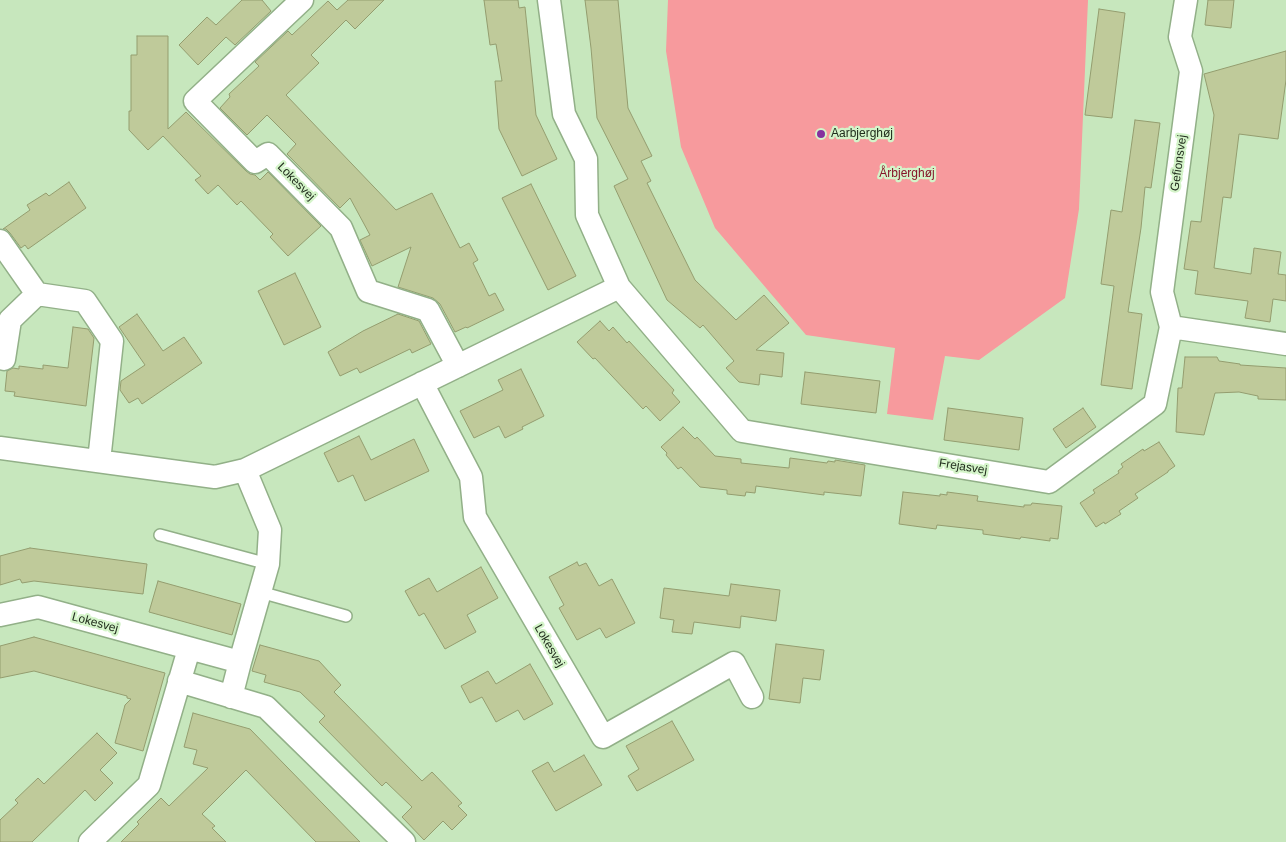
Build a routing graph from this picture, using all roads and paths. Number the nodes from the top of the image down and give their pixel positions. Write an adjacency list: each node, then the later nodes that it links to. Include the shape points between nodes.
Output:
1 (302, 0): 10 (street, Lokesvej, via 195,102 255,162 268,154 341,228 368,291 428,310)
2 (548, 0): 5 (street, via 564,114 586,159 586,215)
3 (1186, 0): 7 (street, Gefionsvej, via 1180,37 1191,71 1162,292)
4 (0, 241): 6 (street)
5 (619, 287): 7 (street, Frejasvej, via 742,431 1049,482 1155,404); 10 (street)
6 (37, 294): 9 (street, via 10,320); 13 (street, via 86,301 112,341)
7 (1171, 327): 8 (street)
8 (1286, 344)
9 (4, 359)
10 (458, 366): 11 (street)
11 (422, 383): 14 (street); 24 (street, Lokesvej, via 471,476 475,517 603,737 734,663)
12 (0, 448): 13 (street)
13 (99, 461): 14 (street, via 215,477)
14 (245, 470): 16 (street, via 270,530)
15 (160, 535): 16 (lane)
16 (268, 564): 17 (street)
17 (260, 592): 19 (lane); 21 (street)
18 (0, 615): 20 (street, Lokesvej, via 38,607)
19 (346, 616)
20 (189, 649): 21 (street, Lokesvej); 22 (street)
21 (240, 662): 23 (street)
22 (180, 681): 23 (street); 26 (street, via 149,785)
23 (231, 696): 25 (street, via 266,707)
24 (752, 697)
25 (396, 839)
26 (90, 842)

